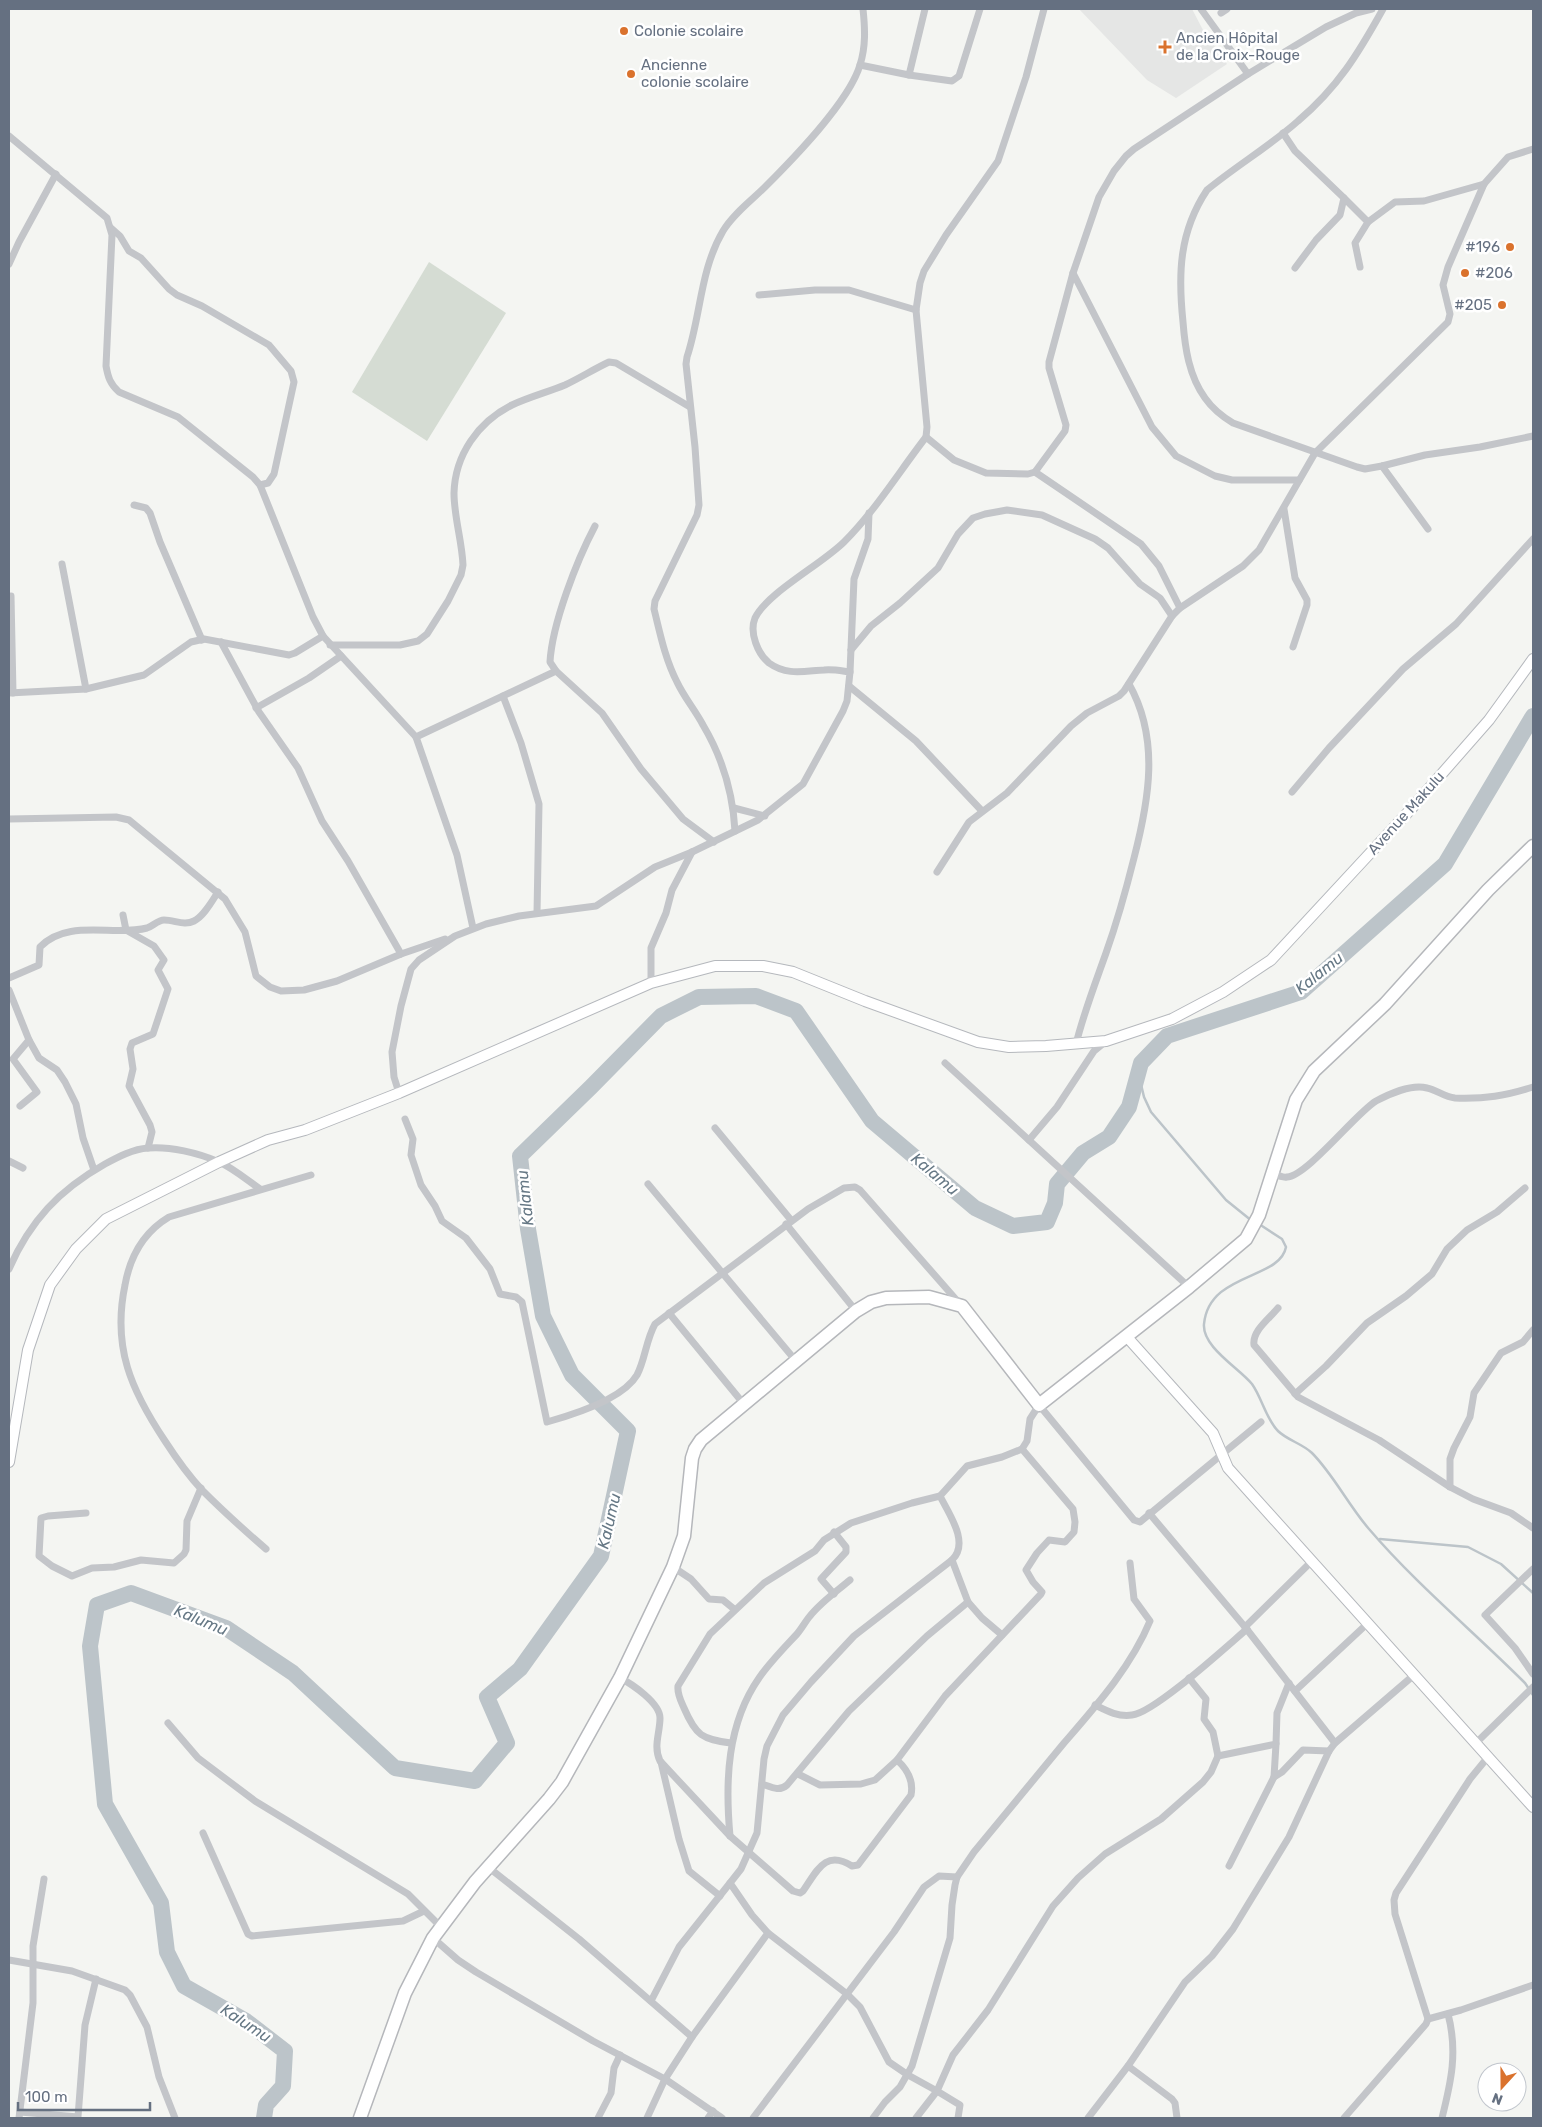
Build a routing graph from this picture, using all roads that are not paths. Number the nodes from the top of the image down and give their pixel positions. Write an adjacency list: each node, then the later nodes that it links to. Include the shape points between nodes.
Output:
1 (863, 9): 9 (street, via 865,44)
2 (924, 9): 11 (street)
3 (980, 9): 11 (street, via 956,79 947,81)
4 (1044, 9): 25 (street, via 998,161 924,271)
5 (1201, 9): 10 (street)
6 (1372, 9): 8 (street)
7 (1383, 9): 12 (street, via 1348,68 1323,98)
8 (1356, 11): 10 (street)
9 (860, 65): 11 (street); 26 (street, via 838,105 722,233 706,268 699,314 687,357)
10 (1248, 74): 23 (street, via 1126,156 1099,197)
11 (909, 75)
12 (1283, 134): 17 (street, via 1295,151); 29 (street, via 1207,190 1197,204 1180,266 1184,336 1195,381 1205,399 1222,416)
13 (9, 136): 15 (street)
14 (1533, 149): 16 (street, via 1508,157)
15 (56, 174): 19 (street, via 107,218); 20 (street)
16 (1484, 184): 18 (street, via 1424,201 1395,202); 29 (street, via 1443,285 1450,314 1448,322)
17 (1344, 198): 18 (street); 22 (street, via 1340,215)
18 (1368, 222): 21 (street, via 1355,243)
19 (111, 227): 33 (street, via 106,366 109,379 119,392 178,417); 33 (street, via 129,251 142,258 168,290 269,345 291,371 294,382 274,474 268,483)
20 (9, 264)
21 (1360, 267)
22 (1295, 268)
23 (1073, 273): 31 (street, via 1049,368 1065,431); 32 (street, via 1152,427 1176,456 1215,476 1232,480)
24 (759, 295): 25 (street, via 849,290)
25 (916, 310): 28 (street, via 928,426)
26 (690, 407): 47 (street, via 616,363 609,362 563,386 499,412 486,423 461,458 454,493 463,565 448,601 426,634 411,644); 62 (street, via 696,447 698,511 654,608 671,668 711,739)
27 (1533, 436): 30 (street)
28 (926, 437): 31 (street, via 954,460 986,473); 36 (street)
29 (1315, 453): 30 (street, via 1365,469); 32 (street)
30 (1382, 466): 38 (street)
31 (1035, 472): 42 (street, via 1141,544 1160,566)
32 (1299, 480): 35 (street)
33 (260, 486): 44 (street)
34 (134, 505): 45 (street, via 146,508 150,513)
35 (1284, 509): 42 (street, via 1259,550 1242,566); 48 (street, via 1295,578 1307,600)
36 (869, 513): 49 (street, via 868,539 854,578); 53 (street, via 838,548 776,595 754,620 756,644 764,658 774,666 798,673)
37 (595, 526): 52 (street, via 578,562 559,619 550,654 550,662)
38 (1428, 528)
39 (1533, 539): 61 (street, via 1462,618 1403,669)
40 (62, 564): 56 (street)
41 (11, 596): 57 (street)
42 (1180, 608): 43 (street)
43 (1172, 616): 49 (street, via 1160,598 1140,584 1108,548 1095,539 1042,515 1007,510 973,518 958,534 938,568 871,626); 54 (street)
44 (322, 636): 46 (street, via 289,655); 47 (street)
45 (202, 640): 46 (street); 56 (street, via 191,642 144,675)
46 (221, 642): 59 (street)
47 (330, 645): 50 (street)
48 (1294, 647)
49 (851, 650): 53 (street)
50 (340, 656): 59 (street); 60 (street)
51 (1533, 660): 82 (main road, Avenue Makulu, via 1489,720 1271,960 1223,992 1172,1019)
52 (556, 671): 58 (street); 67 (street, via 602,713 641,769 684,819)
53 (850, 672): 55 (street)
54 (1129, 684): 63 (street, via 1119,696 1087,713 1071,726 1007,792); 83 (street, via 1139,704 1148,738 1150,785 1147,806 1125,894 1083,1013)
55 (849, 686): 63 (street, via 922,747); 64 (street, via 844,712 803,784)
56 (86, 689): 57 (street)
57 (11, 693)
58 (503, 696): 60 (street); 72 (street, via 539,804)
59 (256, 708): 77 (street, via 298,768 322,821)
60 (416, 737): 74 (street, via 457,855)
61 (1292, 792)
62 (734, 808): 64 (street); 66 (street)
63 (982, 811): 70 (street, via 962,831)
64 (765, 816): 66 (street)
65 (9, 819): 71 (street, via 130,820)
66 (735, 831): 67 (street)
67 (714, 842): 69 (street)
68 (1533, 846): 96 (highway, via 1488,890 1384,1004 1314,1071 1296,1100)
69 (692, 852): 72 (street, via 641,874 596,906); 79 (street, via 672,890 652,948)
70 (937, 872)
71 (218, 892): 75 (street, via 192,922 161,920 147,928); 77 (street, via 245,932 256,976 270,988 304,990 336,981)
72 (536, 913): 74 (street)
73 (123, 914): 75 (street)
74 (473, 928): 76 (street)
75 (126, 930): 78 (street, via 77,930 50,938 40,947 39,965); 91 (street, via 154,946 164,960 158,970 168,989 153,1034 132,1043 130,1049 133,1069 129,1086 150,1125 152,1132)
76 (455, 936): 77 (street); 86 (street, via 411,969 392,1052)
77 (400, 954)
78 (9, 978)
79 (651, 983): 83 (main road, Avenue Makulu, via 715,966 763,966 794,972 978,1042 1009,1047); 86 (main road, Avenue Makulu)
80 (9, 990): 81 (street)
81 (29, 1040): 87 (street, via 14,1059 37,1092); 95 (street, via 39,1058 57,1070 76,1104)
82 (1106, 1042): 83 (main road, Avenue Makulu); 90 (street, via 1094,1052 1057,1107)
83 (1076, 1044)
84 (945, 1062): 90 (street)
85 (1533, 1087): 96 (street, via 1494,1098 1478,1098 1445,1096 1428,1088 1416,1087 1374,1102 1317,1157 1292,1176)
86 (399, 1093): 93 (main road, Avenue Makulu, via 305,1130 268,1140)
87 (20, 1106)
88 (404, 1119): 108 (street, via 414,1139 411,1154 418,1179 442,1221 466,1238 490,1269 500,1294 522,1302 547,1422 586,1410 635,1378 653,1329)
89 (715, 1128): 101 (street)
90 (1029, 1140): 104 (street)
91 (148, 1148): 93 (street, via 188,1152); 95 (street)
92 (9, 1161): 94 (street)
93 (219, 1162): 99 (street); 118 (main road, Avenue Makulu, via 106,1219 76,1249 55,1277 28,1350)
94 (23, 1168)
95 (94, 1170): 102 (street, via 50,1203 26,1234)
96 (1273, 1173): 104 (highway, via 1251,1231)
97 (311, 1175): 99 (street)
98 (648, 1184): 103 (street)
99 (260, 1188): 120 (street, via 169,1217 160,1223 149,1232 132,1260 122,1296 120,1336 129,1376 154,1424)
100 (1525, 1188): 112 (street, via 1497,1212 1467,1230 1447,1249 1432,1274 1367,1323)
101 (789, 1222): 103 (street); 105 (street, via 844,1188 855,1187); 107 (street)
102 (9, 1269)
103 (724, 1273): 108 (street); 111 (street)
104 (1189, 1287): 110 (highway)
105 (962, 1306): 107 (highway, via 929,1298 886,1298); 114 (highway)
106 (1278, 1308): 112 (street, via 1253,1340)
107 (856, 1311): 111 (highway)
108 (669, 1313): 113 (street)
109 (1533, 1330): 119 (street, via 1523,1342 1501,1353 1474,1393 1468,1425 1450,1459)
110 (1127, 1337): 114 (highway); 117 (main road, via 1213,1433)
111 (796, 1361): 113 (highway)
112 (1295, 1394): 119 (street, via 1379,1440)
113 (742, 1403): 130 (highway, via 695,1449 684,1536)
114 (1039, 1405): 116 (street, via 1030,1419 1027,1441); 123 (street, via 1134,1520 1140,1522)
115 (1261, 1422): 117 (street)
116 (1022, 1449): 121 (street, via 967,1466); 138 (street, via 1072,1507 1074,1532 1064,1542 1049,1540 1027,1567 1033,1582 1042,1592)
117 (1221, 1454): 123 (street); 128 (main road, via 1228,1468)
118 (9, 1462)
119 (1450, 1487): 124 (street, via 1511,1512)
120 (201, 1488): 122 (street, via 187,1521 186,1550 174,1563 141,1560 114,1567 92,1568 72,1576 42,1558 38,1553 41,1518); 126 (street)
121 (940, 1496): 125 (street, via 861,1518); 127 (street, via 959,1539 959,1551)
122 (86, 1513)
123 (1149, 1513): 137 (street)
124 (1533, 1528)
125 (834, 1532): 133 (street, via 846,1547 846,1552 821,1579); 135 (street, via 815,1551 764,1584)
126 (266, 1550)
127 (952, 1560): 134 (street); 159 (street, via 854,1636 783,1715 764,1760)
128 (1311, 1562): 136 (main road); 137 (street)
129 (1130, 1563): 146 (street, via 1134,1599 1150,1621 1128,1662)
130 (673, 1567): 135 (street, via 691,1579 711,1600 723,1600); 141 (highway)
131 (1533, 1569): 139 (street, via 1485,1615)
132 (850, 1580): 133 (street)
133 (834, 1594): 148 (street, via 809,1617 758,1678 746,1699)
134 (968, 1602): 138 (street); 157 (street, via 927,1636 849,1711)
135 (734, 1610): 148 (street, via 703,1643 677,1689 697,1733)
136 (1368, 1623): 140 (main road); 145 (street)
137 (1246, 1628): 142 (street); 143 (street)
138 (1002, 1635): 155 (street, via 945,1696)
139 (1533, 1674)
140 (1414, 1675): 149 (street); 150 (main road)
141 (620, 1678): 156 (street, via 639,1689 659,1712 656,1741); 165 (highway, via 562,1782)
142 (1189, 1678): 146 (street, via 1166,1697 1137,1714 1114,1714); 153 (street, via 1206,1698 1204,1719 1213,1732)
143 (1289, 1683): 145 (street); 151 (street, via 1277,1713)
144 (1533, 1687): 150 (street)
145 (1295, 1691): 149 (street)
146 (1095, 1705): 166 (street)
147 (168, 1724): 170 (street, via 198,1758 254,1801 408,1894)
148 (732, 1743): 162 (street, via 727,1792)
149 (1335, 1743): 152 (street)
150 (1476, 1743): 154 (main road)
151 (1276, 1744): 153 (street); 158 (street)
152 (1329, 1751): 158 (street, via 1303,1750); 184 (street, via 1289,1837 1233,1929 1212,1956 1185,1982)
153 (1218, 1756): 187 (street, via 1204,1782 1168,1814 1105,1854 1053,1906 988,2010 953,2055)
154 (1488, 1758): 160 (main road); 181 (street, via 1464,1788 1396,1892 1394,1900 1395,1914)
155 (896, 1760): 157 (street, via 875,1780 861,1784 823,1786); 163 (street, via 908,1772 912,1795 858,1866 842,1860 828,1860 803,1891 796,1893)
156 (660, 1761): 162 (street); 169 (street, via 689,1871)
157 (798, 1774): 159 (street, via 783,1789)
158 (1274, 1777): 164 (street)
159 (762, 1784): 163 (street, via 757,1833)
160 (1533, 1806)
161 (203, 1833): 170 (street, via 248,1934 403,1920)
162 (730, 1836): 163 (street)
163 (748, 1853): 168 (street)
164 (1229, 1866)
165 (488, 1867): 171 (highway); 179 (street)
166 (957, 1877): 178 (street, via 939,1876 924,1887); 185 (street, via 950,1938)
167 (44, 1879): 175 (street)
168 (730, 1884): 169 (street); 172 (street)
169 (720, 1896): 179 (street, via 679,1946)
170 (424, 1910): 171 (street)
171 (441, 1927): 173 (highway)
172 (768, 1933): 178 (street); 182 (street)
173 (433, 1938): 183 (street, via 476,1972); 192 (highway, via 405,1993)
174 (9, 1960): 175 (street)
175 (32, 1963): 176 (street); 189 (street, via 33,2003)
176 (96, 1979): 190 (street, via 85,2025); 191 (street, via 130,1995 147,2027 159,2078)
177 (1533, 1985): 180 (street)
178 (847, 1994): 185 (street, via 864,2013 885,2058); 197 (street)
179 (651, 2001): 182 (street)
180 (1448, 2014): 181 (street); 204 (street, via 1454,2038 1451,2078)
181 (1428, 2019): 203 (street, via 1424,2028)
182 (692, 2037): 186 (street)
183 (620, 2055): 186 (street); 193 (street, via 614,2068 612,2093)
184 (1128, 2066): 201 (street); 202 (street, via 1172,2099)
185 (908, 2075): 187 (street); 198 (street)
186 (665, 2079): 188 (street); 194 (street)
187 (937, 2090): 199 (street); 200 (street, via 960,2105)
188 (713, 2111): 195 (street); 196 (street)
189 (20, 2115): 190 (street)
190 (80, 2118)
191 (176, 2118)
192 (360, 2118)
193 (598, 2118)
194 (647, 2118)
195 (708, 2118)
196 (722, 2118)
197 (754, 2118)
198 (874, 2118)
199 (916, 2118)
200 (958, 2118)
201 (1088, 2118)
202 (1177, 2118)
203 (1344, 2118)
204 (1442, 2118)

